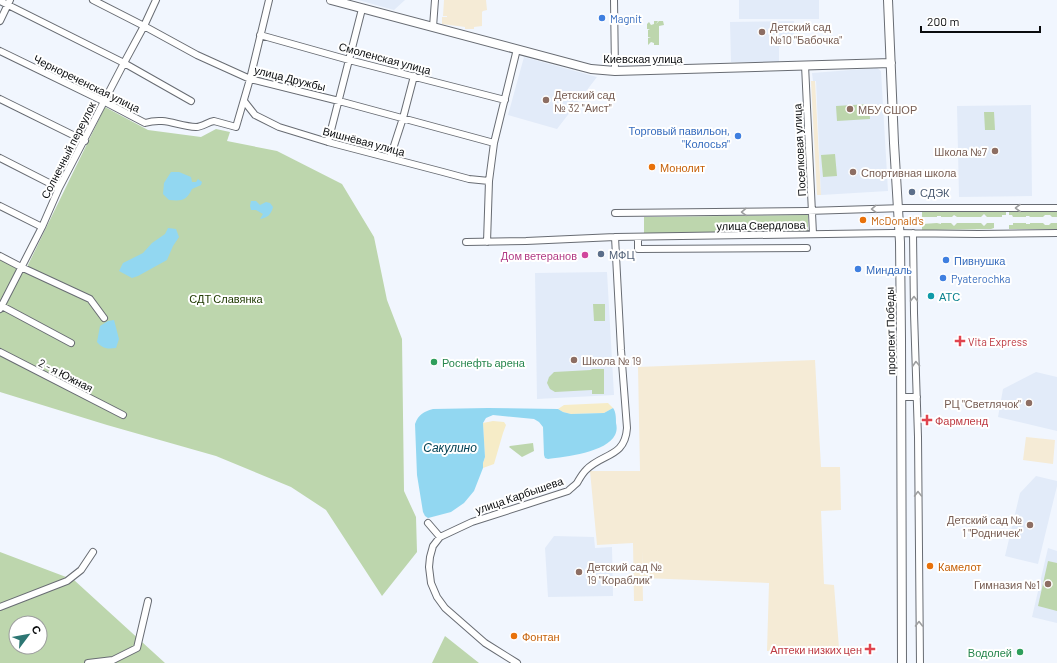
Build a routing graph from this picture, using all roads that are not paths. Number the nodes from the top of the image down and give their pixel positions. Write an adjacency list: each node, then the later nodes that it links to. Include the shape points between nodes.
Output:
1 (93, 0): 12 (street, улица Дружбы)
2 (156, 0): 12 (street, Солнечный переулок)
3 (269, 0): 14 (street, Чернореченская улица)
4 (331, 0): 10 (main road, Киевская улица)
5 (434, 0): 13 (street)
6 (614, 0): 21 (street)
7 (888, 0): 19 (main road, проспект Победы)
8 (0, 1): 9 (street)
9 (9, 2): 11 (street); 18 (street)
10 (362, 9): 13 (main road, Киевская улица); 17 (street)
11 (0, 21)
12 (144, 26): 18 (street, Солнечный переулок); 23 (street, улица Дружбы, via 197,55)
13 (433, 27): 15 (main road, Киевская улица)
14 (260, 35): 17 (street, Смоленская улица); 23 (street, Чернореченская улица)
15 (517, 49): 21 (main road, Киевская улица, via 591,68); 25 (street)
16 (0, 51): 29 (street, Чернореченская улица)
17 (349, 60): 22 (street, Смоленская улица); 28 (street)
18 (124, 63): 26 (street); 29 (street, Солнечный переулок)
19 (891, 63): 20 (main road, Киевская улица); 39 (main road, проспект Победы)
20 (805, 65): 21 (main road, Киевская улица); 41 (street, Поселковая улица)
21 (615, 71)
22 (414, 76): 25 (street, Смоленская улица); 30 (street)
23 (250, 79): 27 (street, Чернореченская улица); 28 (street, улица Дружбы)
24 (0, 99): 31 (street)
25 (504, 100): 33 (street)
26 (191, 101)
27 (244, 101): 29 (street, Чернореченская улица, via 236,127 214,122 198,127 163,120 145,123); 32 (street, Вишнёвая улица, via 255,115 279,127)
28 (339, 101): 30 (street, улица Дружбы); 32 (street)
29 (104, 102): 31 (street, Солнечный переулок)
30 (403, 118): 33 (street, улица Дружбы); 35 (street)
31 (84, 141): 37 (street, Солнечный переулок)
32 (328, 142): 35 (street, Вишнёвая улица)
33 (494, 143): 36 (street)
34 (0, 158): 37 (street)
35 (390, 158): 36 (street, Вишнёвая улица, via 469,179)
36 (489, 181): 51 (street)
37 (60, 188): 43 (street, Солнечный переулок)
38 (0, 206): 43 (street)
39 (898, 208): 40 (street, улица Свердлова, one-way to 39); 41 (street, улица Свердлова, one-way to 41); 44 (main road, проспект Победы)
40 (1057, 208)
41 (812, 210): 42 (street, улица Свердлова, one-way to 42); 47 (street, Поселковая улица)
42 (614, 214)
43 (42, 227): 54 (street, Солнечный переулок)
44 (899, 233): 45 (street, улица Свердлова); 47 (street, улица Свердлова); 57 (main road, проспект Победы)
45 (913, 233): 46 (street, улица Свердлова); 58 (street, one-way to 45)
46 (1057, 233)
47 (813, 234): 49 (street, улица Свердлова)
48 (615, 237): 49 (street, улица Свердлова); 51 (street, улица Свердлова); 65 (street, улица Карбышева, via 627,428 624,444 585,470 568,491 472,522)
49 (638, 237): 52 (street, via 638,249)
50 (466, 242): 51 (street, улица Свердлова)
51 (487, 242)
52 (807, 248)
53 (0, 256): 54 (street)
54 (21, 267): 55 (street, Солнечный переулок); 56 (street, via 90,299)
55 (1, 307): 59 (street)
56 (104, 318)
57 (901, 338): 58 (street); 61 (main road, проспект Победы)
58 (914, 338): 62 (street, one-way to 58)
59 (71, 343)
60 (0, 352): 63 (street, 2 - я Южная)
61 (901, 397): 62 (street); 72 (main road, проспект Победы)
62 (917, 397): 73 (street, one-way to 62)
63 (122, 415)
64 (428, 523): 65 (street)
65 (440, 537): 71 (street, via 433,546 429,567 431,583 437,597 444,608 485,643)
66 (93, 552): 68 (street, via 81,570 67,582)
67 (148, 601): 69 (street, via 136,648)
68 (0, 607)
69 (122, 660): 70 (street)
70 (88, 663)
71 (517, 663)
72 (902, 663)
73 (920, 663)

